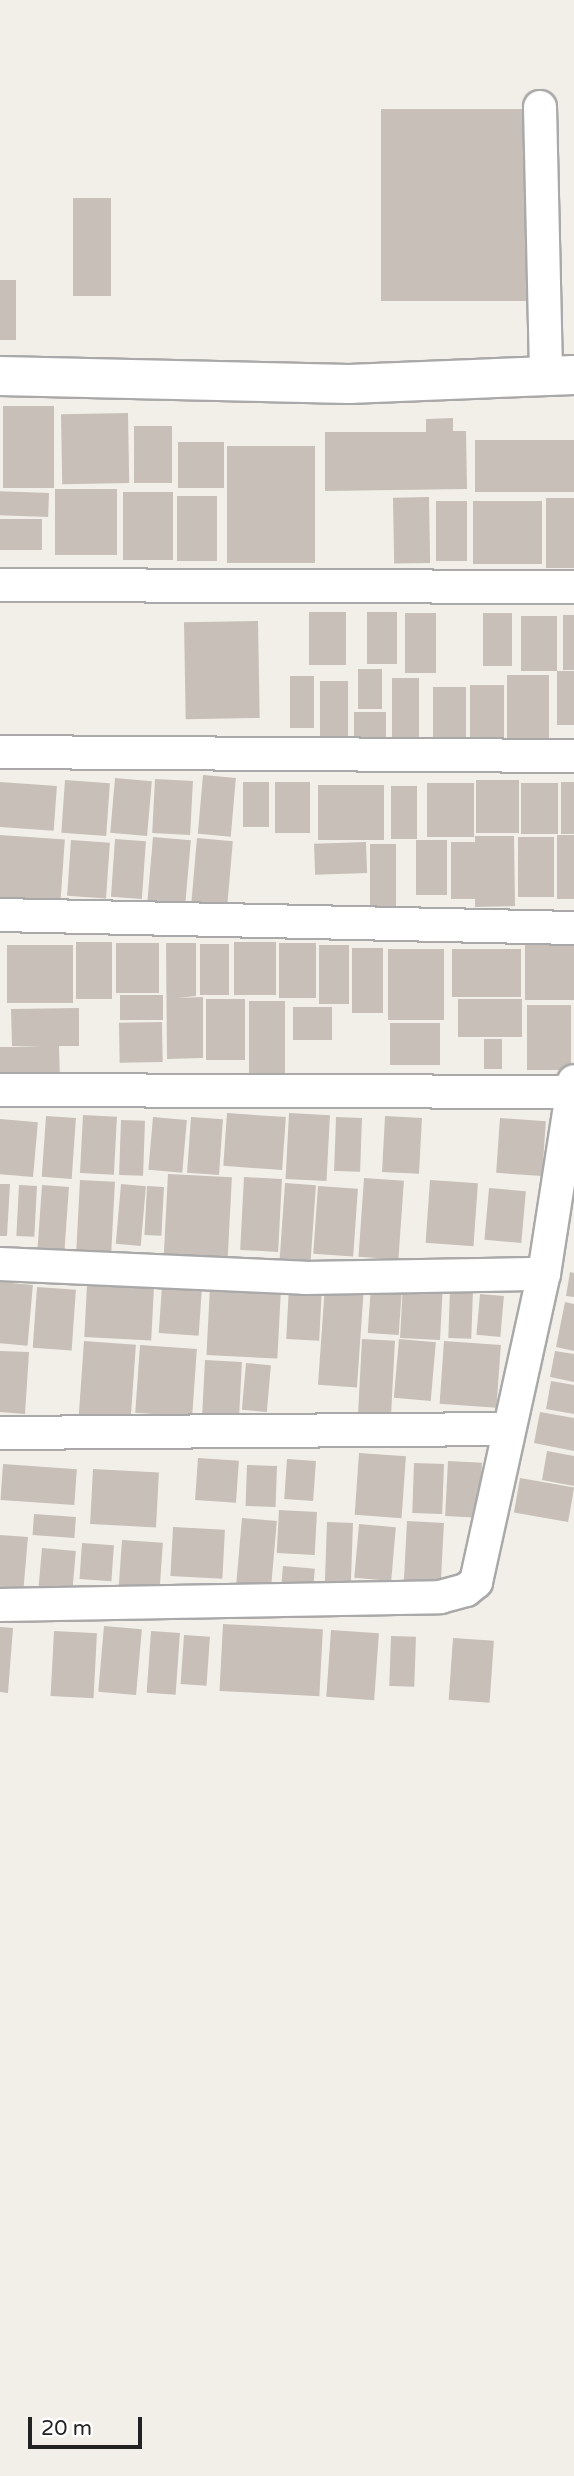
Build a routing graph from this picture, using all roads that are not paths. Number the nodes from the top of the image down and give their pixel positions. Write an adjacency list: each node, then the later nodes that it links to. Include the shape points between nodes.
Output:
1 (540, 107): 3 (street)
2 (0, 376): 3 (street, via 349,384)
3 (560, 377)
4 (0, 585): 5 (street)
5 (574, 587)
6 (0, 752): 7 (street)
7 (574, 756)
8 (0, 915): 9 (street)
9 (574, 928)
10 (573, 1087): 11 (street); 13 (street)
11 (0, 1090)
12 (0, 1264): 13 (street, via 305,1278)
13 (544, 1274): 14 (street)
14 (507, 1429): 15 (street); 16 (street, via 483,1563 476,1582 466,1590 440,1597)
15 (0, 1433)
16 (0, 1605)

